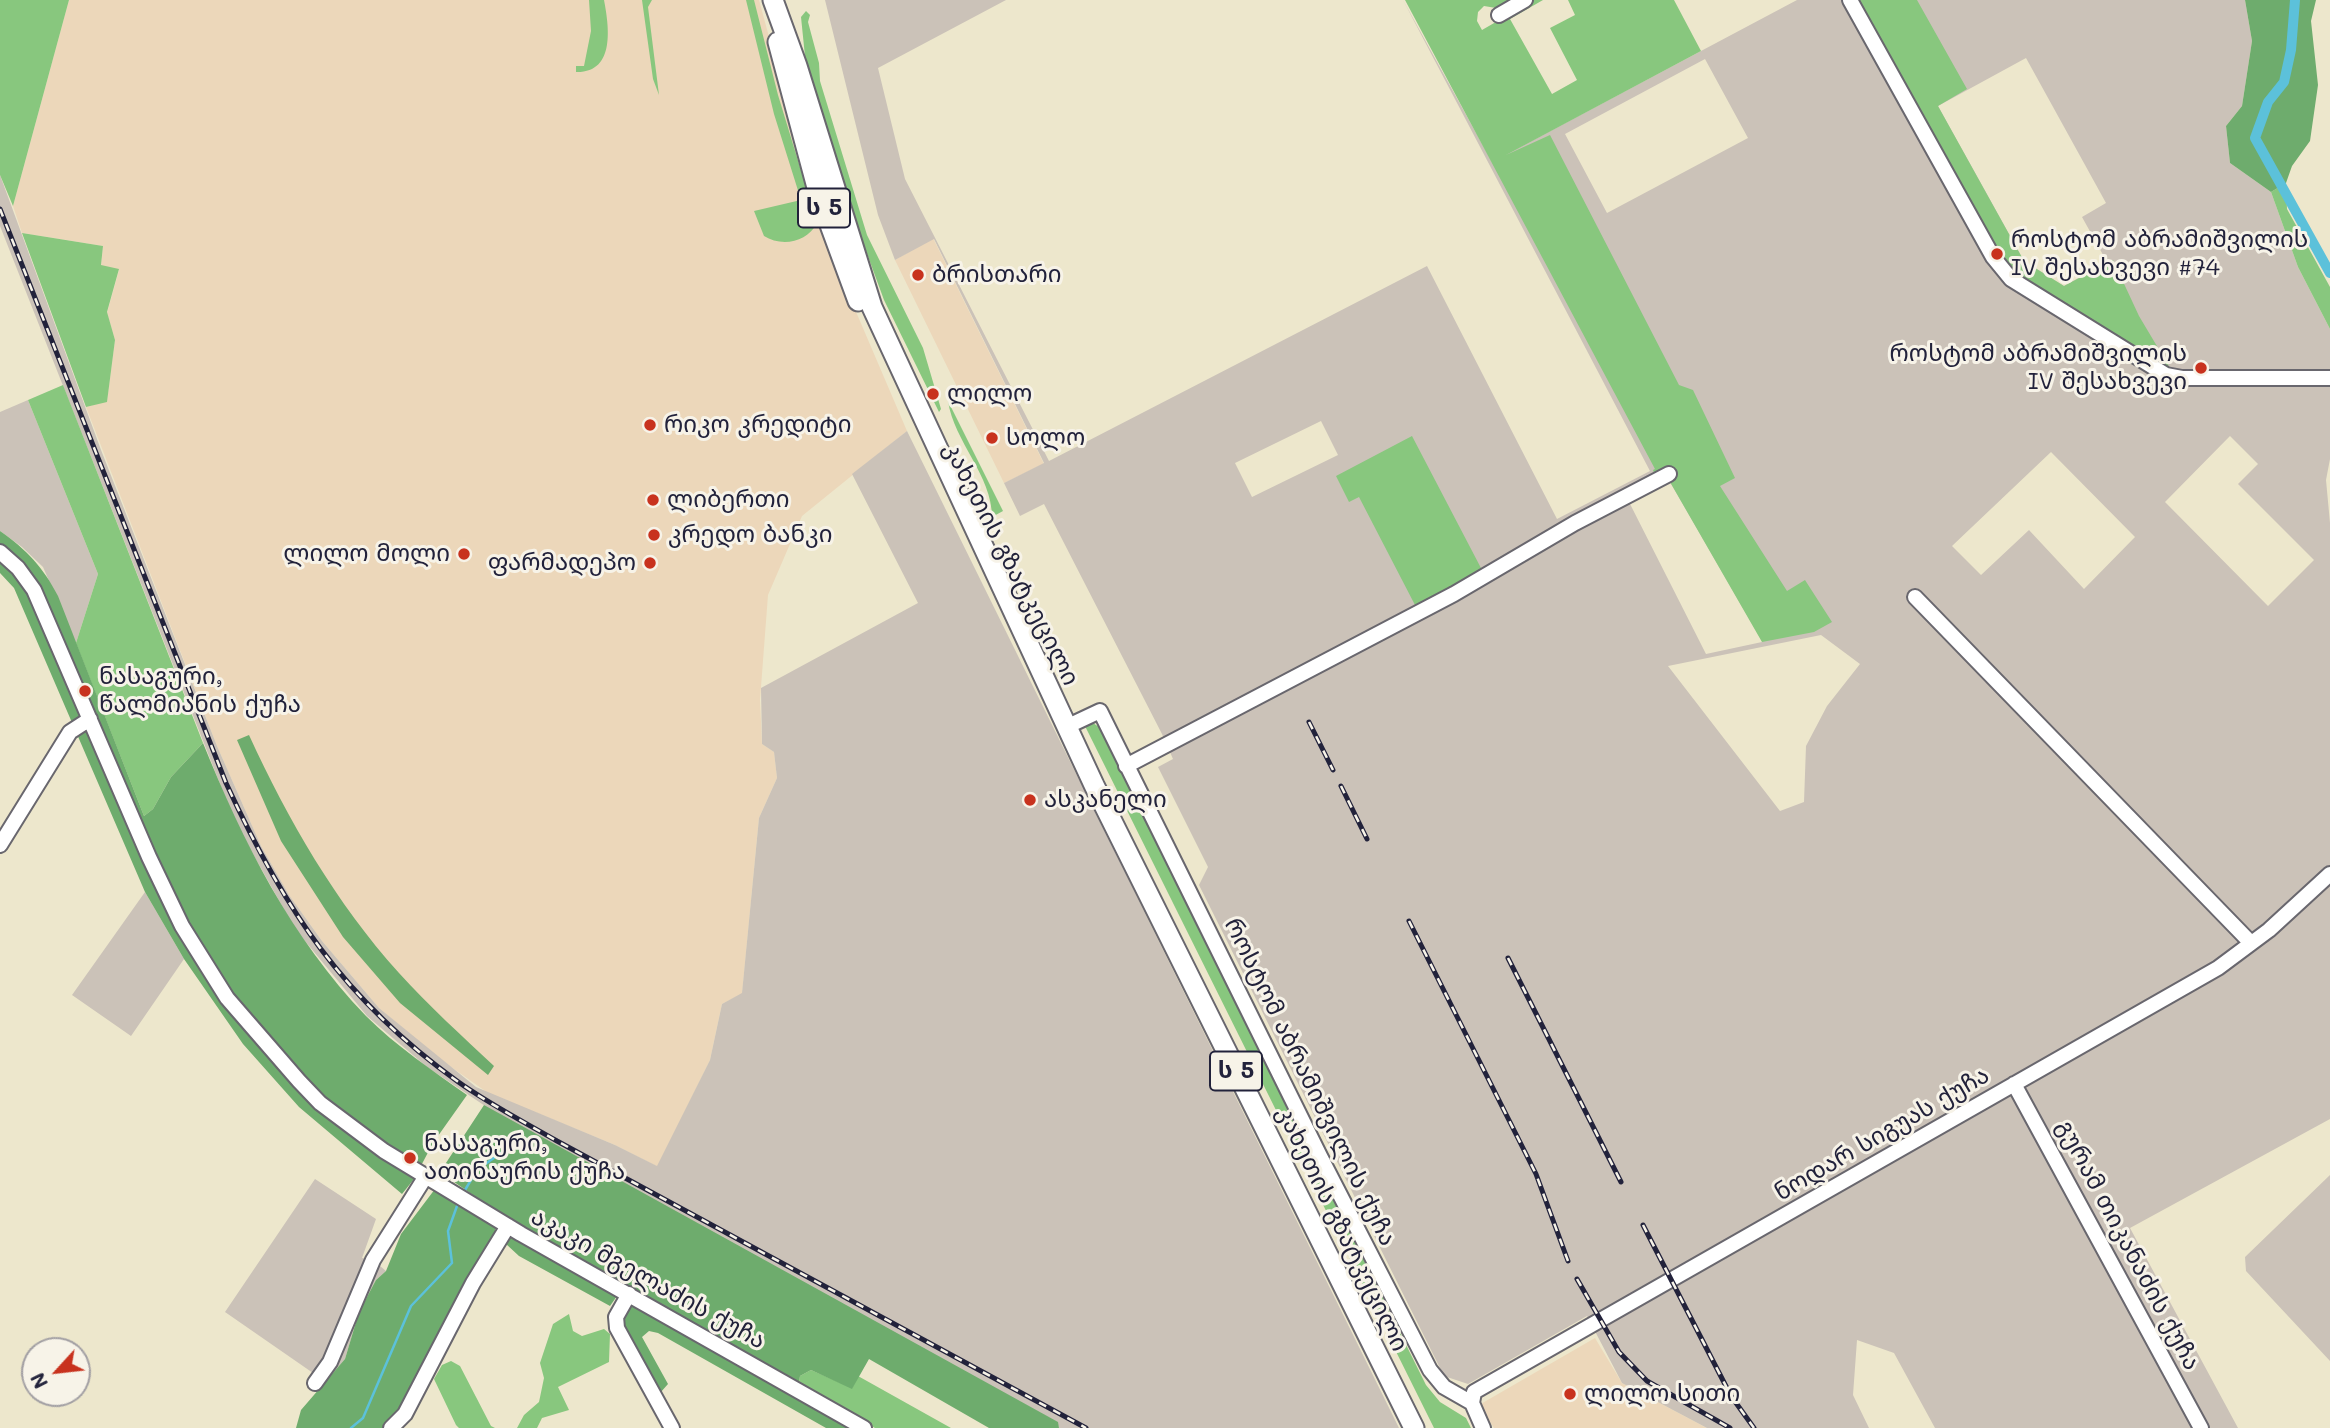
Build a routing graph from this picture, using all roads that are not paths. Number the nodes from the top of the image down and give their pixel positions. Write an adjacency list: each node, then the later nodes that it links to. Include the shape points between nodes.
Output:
1 (772, 0): 10 (highway, კახეთის გზატკეცილი / ს 5, via 789,92 845,268 983,571 1024,656)
2 (1525, 0): 4 (street)
3 (1850, 0): 5 (street, via 1993,257 2011,279 2166,375)
4 (1499, 15)
5 (2330, 377)
6 (1669, 474): 11 (street, via 1454,594)
7 (0, 552): 9 (street, აკაკი მგელაძის ქუჩა, via 34,590)
8 (1915, 597): 14 (street)
9 (90, 719): 12 (street, via 70,732); 16 (street, აკაკი მგელაძის ქუჩა, via 171,904 227,998 320,1102 384,1152)
10 (1063, 720): 11 (street, როსტომ აბრამიშვილის ქუჩა, via 1100,711); 24 (highway, კახეთის გზატკეცილი / ს 5)
11 (1126, 766): 20 (street, როსტომ აბრამიშვილის ქუჩა, via 1430,1370 1444,1387)
12 (0, 845)
13 (2330, 874): 14 (street, ნოდარ სიგუას ქუჩა)
14 (2251, 943): 15 (street, ნოდარ სიგუას ქუჩა, via 2218,968)
15 (2014, 1084): 20 (street, ნოდარ სიგუას ქუჩა, via 1474,1392); 26 (street, გურამ თიკანაძის ქუჩა)
16 (426, 1176): 17 (street, აკაკი მგელაძის ქუჩა); 19 (street, via 373,1260 330,1362)
17 (508, 1226): 18 (street, აკაკი მგელაძის ქუჩა); 21 (street, via 405,1414)
18 (629, 1294): 22 (street, via 616,1317 617,1328); 23 (street, აკაკი მგელაძის ქუჩა)
19 (315, 1383)
20 (1472, 1403): 25 (street)
21 (391, 1428)
22 (671, 1428)
23 (864, 1428)
24 (1414, 1428)
25 (1483, 1428)
26 (2201, 1428)

